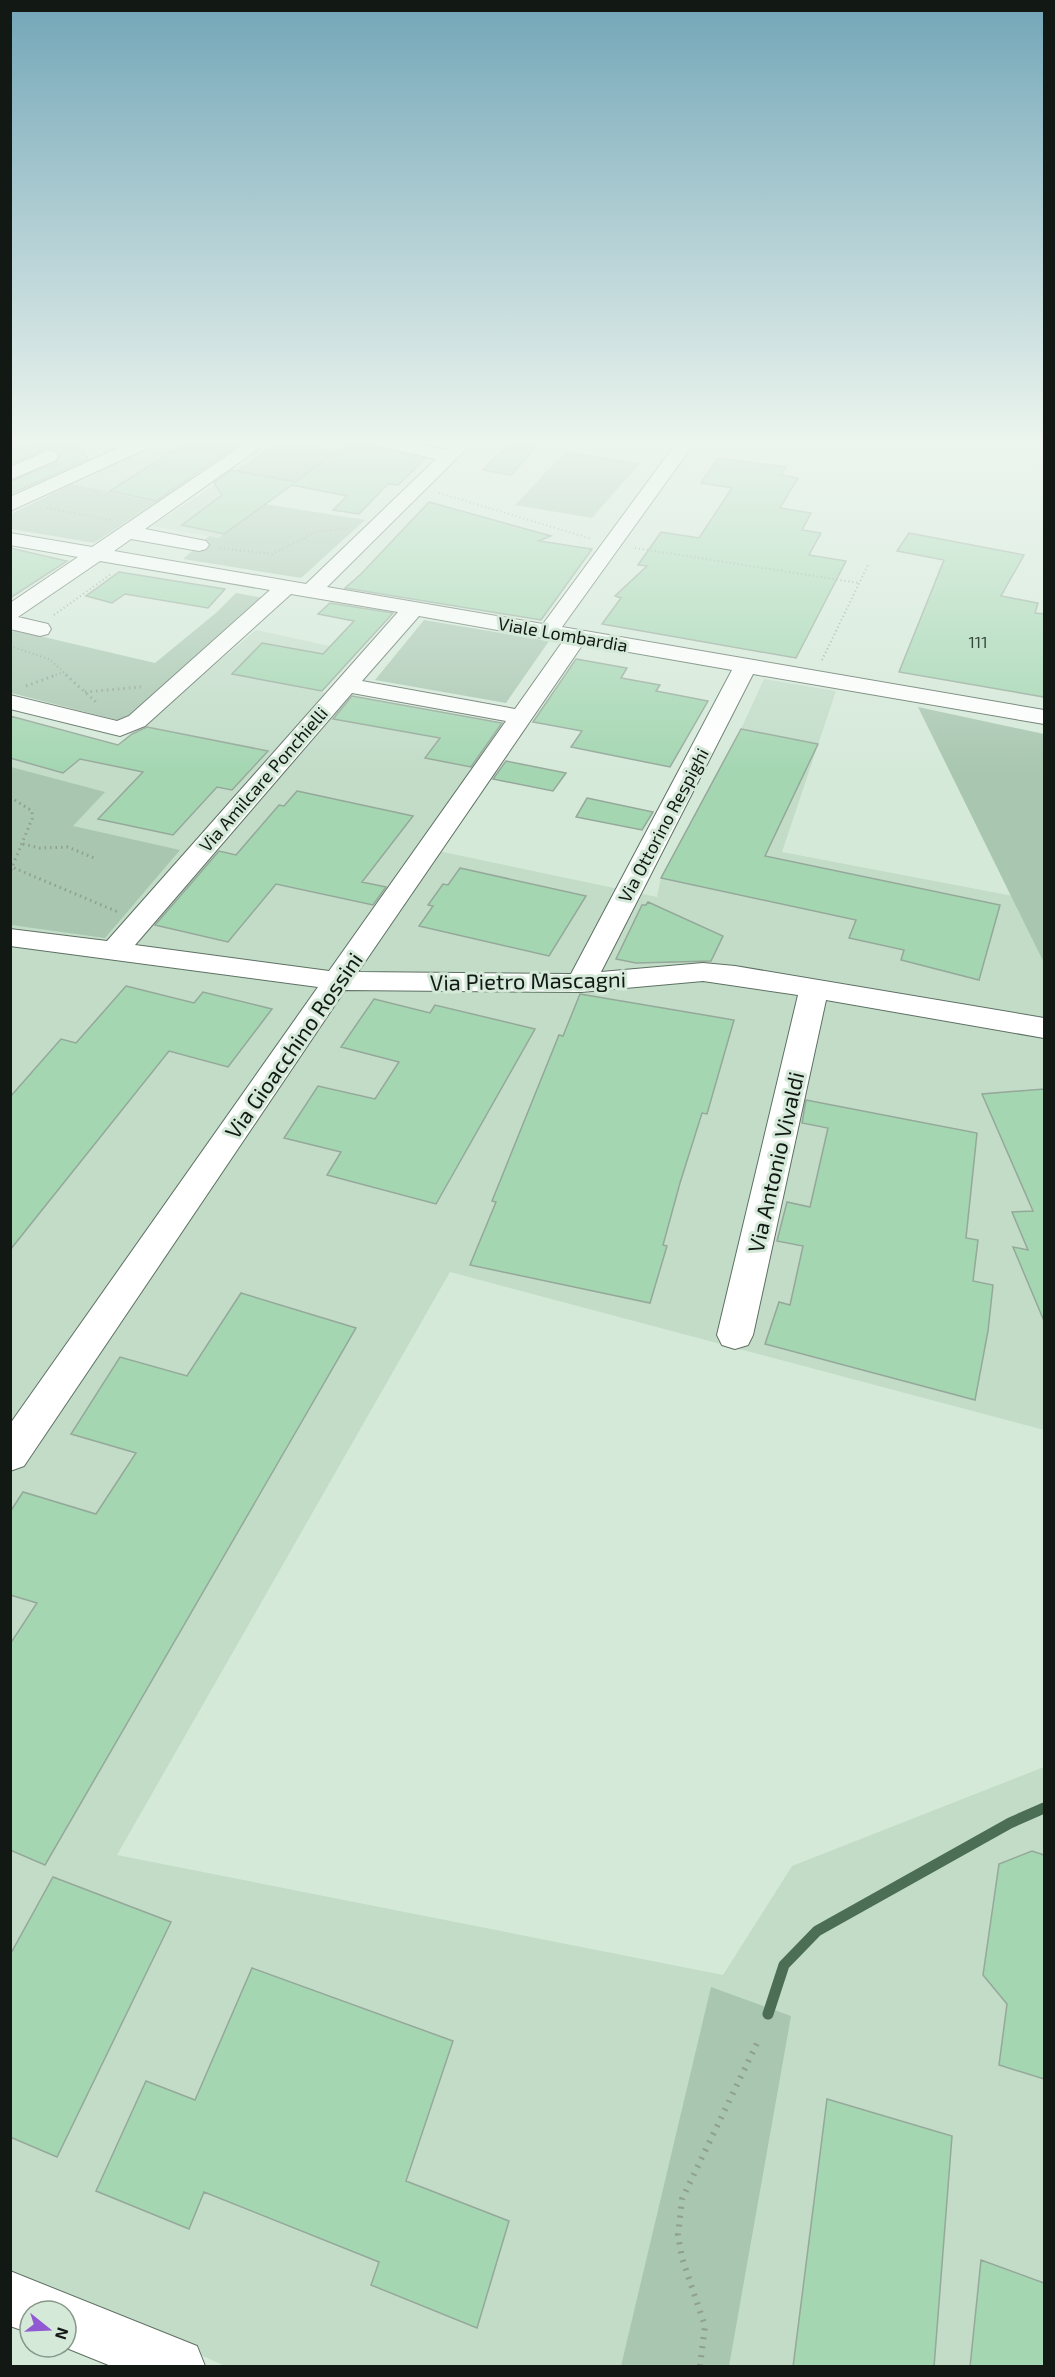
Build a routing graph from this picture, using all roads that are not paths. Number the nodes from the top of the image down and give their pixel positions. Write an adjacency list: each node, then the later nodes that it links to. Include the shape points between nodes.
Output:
1 (90, 553): 4 (street, Viale Lombardia)
2 (350, 553): 6 (street)
3 (605, 553): 11 (street)
4 (96, 554): 5 (street, Viale Lombardia); 8 (street)
5 (285, 587): 6 (street, Viale Lombardia); 15 (street, via 137,721 120,729)
6 (311, 591): 7 (street, Viale Lombardia)
7 (413, 609): 11 (street, Viale Lombardia); 14 (street, Via Amilcare Ponchielli)
8 (10, 613)
9 (10, 622): 10 (street)
10 (38, 629)
11 (548, 632): 12 (street, Viale Lombardia)
12 (577, 637): 13 (street, Viale Lombardia); 16 (street, Via Gioacchino Rossini)
13 (746, 666): 17 (street, Viale Lombardia); 21 (street, Via Ottorino Respighi)
14 (346, 685): 16 (street); 19 (street, Via Amilcare Ponchielli)
15 (16, 695)
16 (522, 717): 20 (street, Via Gioacchino Rossini)
17 (1044, 717)
18 (10, 937): 19 (street, Via Pietro Mascagni)
19 (114, 951): 20 (street, Via Pietro Mascagni)
20 (337, 981): 21 (street, Via Pietro Mascagni); 25 (street, Via Gioacchino Rossini)
21 (581, 983): 22 (street, Via Pietro Mascagni, via 703,972)
22 (814, 989): 23 (street, Via Pietro Mascagni); 24 (street, Via Antonio Vivaldi)
23 (1044, 1028)
24 (735, 1335)
25 (10, 1455)
26 (78, 2325): 27 (street)
27 (177, 2367)

